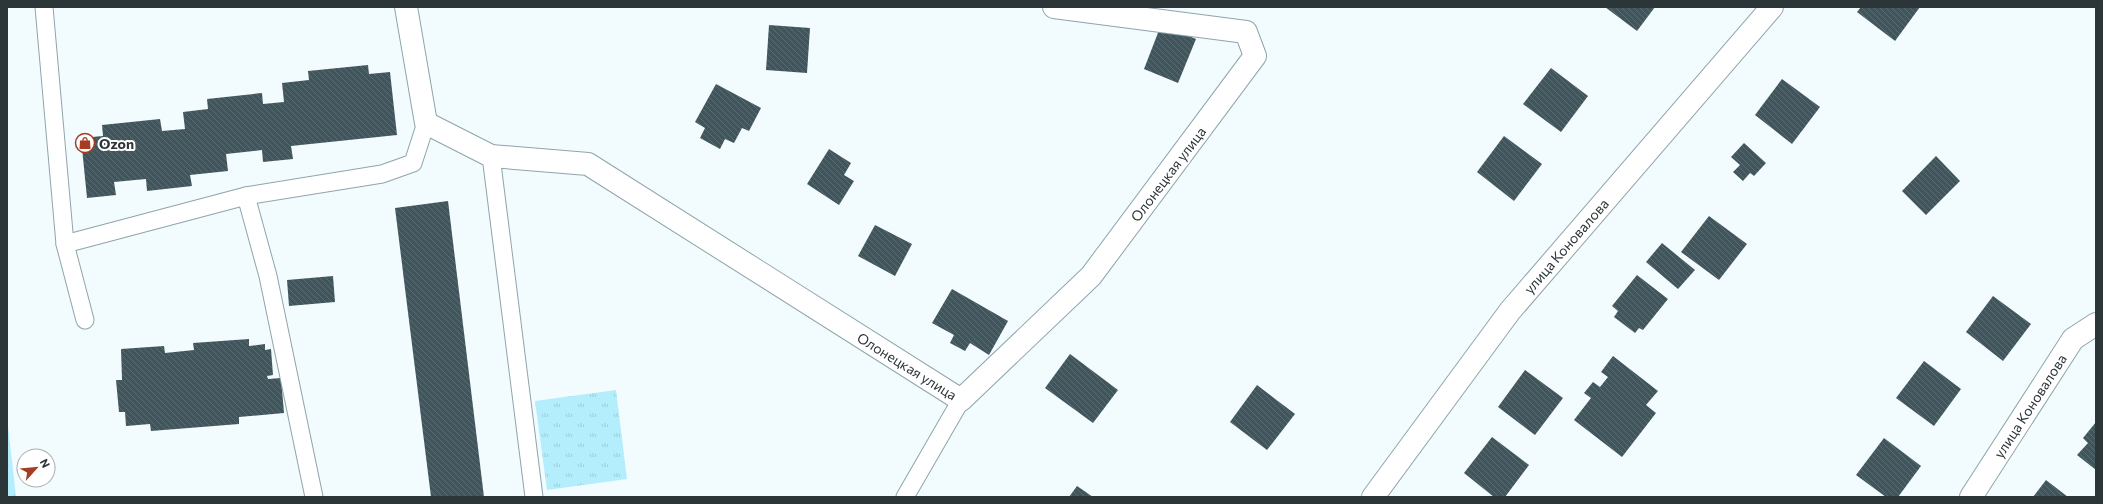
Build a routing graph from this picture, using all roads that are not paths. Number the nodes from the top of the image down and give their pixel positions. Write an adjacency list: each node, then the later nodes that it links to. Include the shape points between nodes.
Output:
1 (44, 7): 8 (lane)
2 (406, 7): 5 (street)
3 (1054, 7): 11 (street, Олонецкая улица, via 1246,32 1255,56 1091,276)
4 (1772, 7): 15 (street, улица Коновалова, via 1510,311)
5 (426, 123): 6 (street, Олонецкая улица); 7 (lane, via 413,163 382,174)
6 (491, 156): 11 (street, Олонецкая улица, via 588,164); 13 (lane)
7 (246, 196): 8 (lane); 12 (lane, via 268,276)
8 (65, 244): 9 (lane)
9 (85, 320)
10 (2096, 324): 16 (street, улица Коновалова, via 2073,339)
11 (961, 400): 14 (lane)
12 (314, 497)
13 (534, 497)
14 (906, 497)
15 (1374, 497)
16 (1971, 497)

